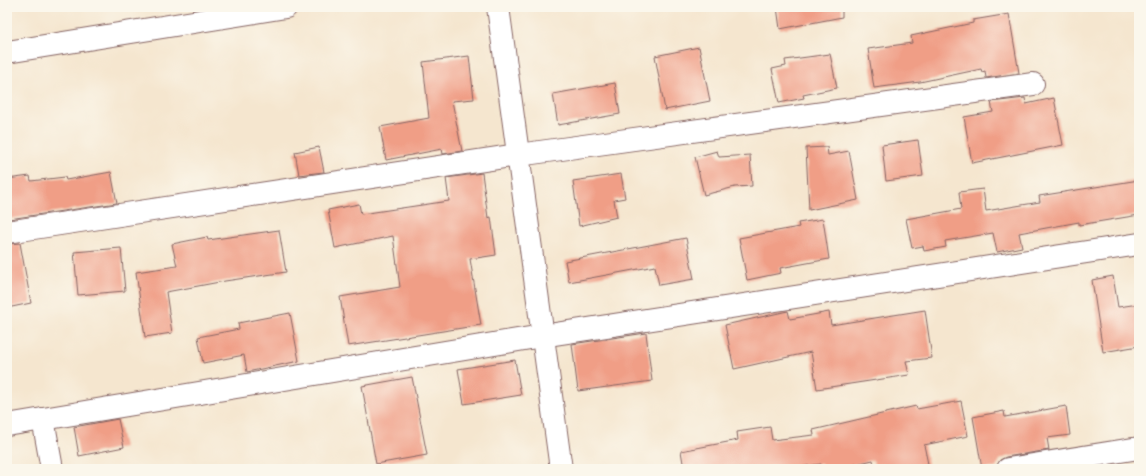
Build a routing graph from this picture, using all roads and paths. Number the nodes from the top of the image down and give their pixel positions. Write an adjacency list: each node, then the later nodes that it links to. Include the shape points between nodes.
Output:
1 (286, 7): 3 (street)
2 (498, 7): 5 (street)
3 (7, 52)
4 (1034, 84): 5 (street)
5 (518, 155): 6 (street); 8 (street)
6 (7, 232)
7 (1139, 244): 8 (street)
8 (542, 336): 9 (street); 13 (street)
9 (44, 419): 10 (street); 12 (street)
10 (7, 425)
11 (1139, 448): 14 (street)
12 (52, 469)
13 (561, 469)
14 (1008, 469)

